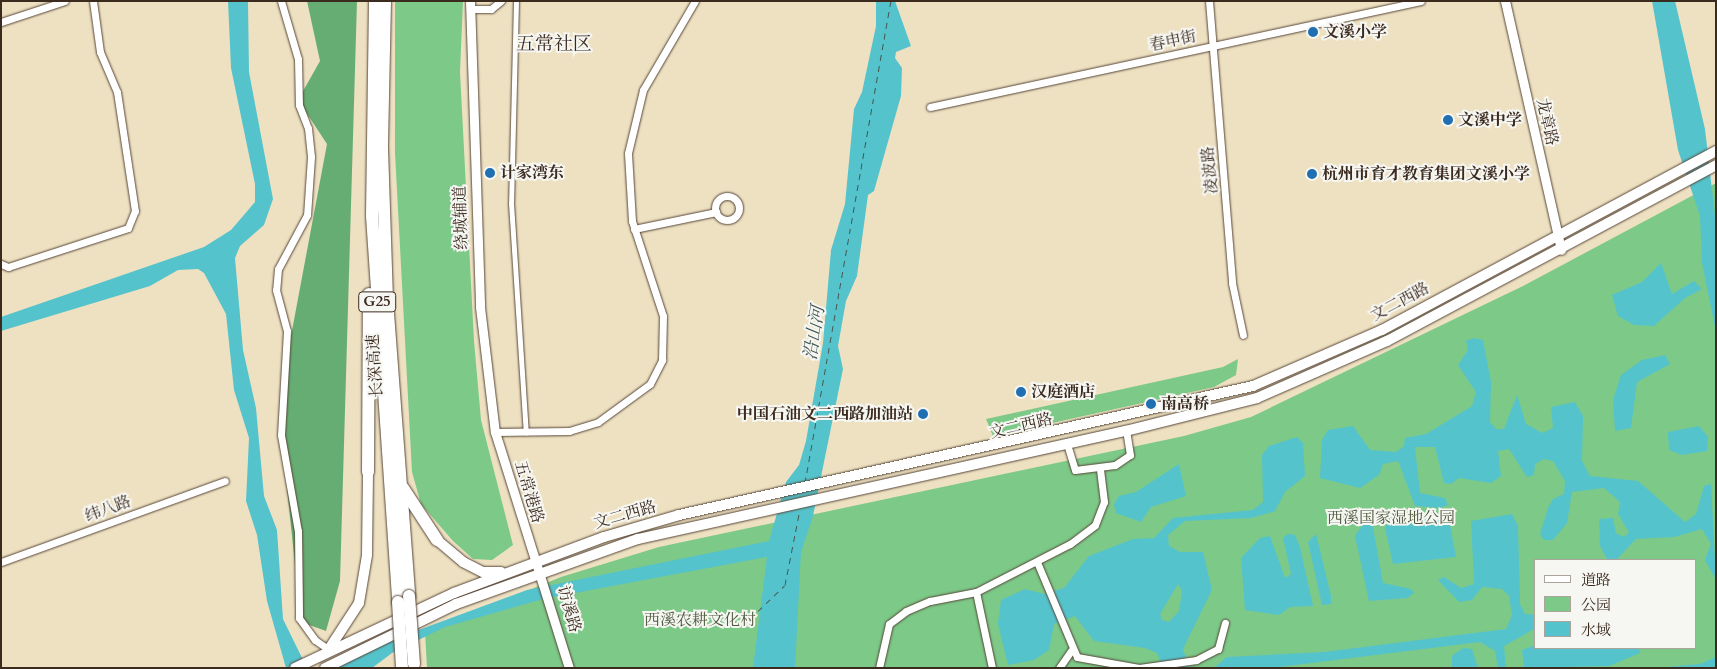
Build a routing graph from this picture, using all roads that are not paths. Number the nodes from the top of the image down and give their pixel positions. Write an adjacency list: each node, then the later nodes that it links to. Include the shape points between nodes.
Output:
1 (65, 1): 13 (street)
2 (93, 1): 23 (street, via 100,52 117,92 135,211 128,228 8,266)
3 (281, 1): 42 (street, via 298,59 298,105 308,128 311,157 307,215 278,269 276,290 287,331 281,435 298,531 300,618 314,640)
4 (374, 1): 19 (highway, 长深高速 / G25)
5 (385, 1): 32 (highway, 长深高速 / G25, via 382,150 386,281)
6 (501, 1): 12 (street, via 491,9)
7 (516, 1): 27 (street, via 511,203)
8 (695, 1): 20 (street, via 651,72 631,130 628,176)
9 (1209, 1): 14 (street, 凌波路)
10 (1421, 1): 14 (street, 春申街)
11 (1505, 1): 21 (street, 龙章路)
12 (470, 5): 26 (street, 绕城辅道, via 480,308)
13 (1, 22)
14 (1214, 46): 15 (street, 春申街); 24 (street, 凌波路, via 1232,283)
15 (930, 107)
16 (1712, 153): 21 (main road, 文二西路)
17 (1713, 167): 22 (main road, 文二西路)
18 (716, 212): 20 (street)
19 (372, 216): 30 (highway); 40 (highway, 长深高速 / G25)
20 (634, 229): 27 (street, via 666,336 662,360 650,384 598,422 569,431)
21 (1557, 235): 22 (street, 龙章路); 34 (main road, 文二西路, via 1382,330 1253,386 894,470 731,504)
22 (1561, 250): 25 (main road, 文二西路, via 1332,368 1214,411)
23 (1, 264)
24 (1243, 335)
25 (1126, 431): 28 (main road, 文二西路); 29 (street, via 1126,461)
26 (495, 432): 27 (street); 34 (street, 五常港路)
27 (526, 433)
28 (1067, 444): 29 (street, via 1075,470); 37 (main road, 文二西路, via 729,517 638,539)
29 (1100, 468): 36 (street, via 1104,502 1100,518 1070,544)
30 (368, 472): 42 (main road, via 367,555 359,603 348,627)
31 (225, 481): 35 (street, 纬八路)
32 (400, 482): 33 (highway); 40 (highway, 长深高速 / G25)
33 (438, 540): 38 (main road, via 463,562 482,572)
34 (536, 559): 37 (street, 访溪路); 38 (main road, 文二西路)
35 (1, 562)
36 (1038, 562): 39 (street); 43 (street, via 1067,628)
37 (541, 570): 46 (main road, 文二西路, via 456,604); 47 (street, 访溪路)
38 (505, 572): 42 (main road, 文二西路)
39 (976, 592): 48 (street, via 915,605 897,617 886,634); 49 (street)
40 (404, 599): 44 (highway, 长深高速 / G25, bridge)
41 (1225, 623): 43 (street, via 1218,649 1196,660 1157,666 1088,660)
42 (328, 649): 45 (main road, 文二西路)
43 (1071, 651): 50 (street)
44 (410, 667)
45 (295, 668)
46 (325, 668)
47 (569, 668)
48 (880, 668)
49 (992, 668)
50 (1059, 668)

